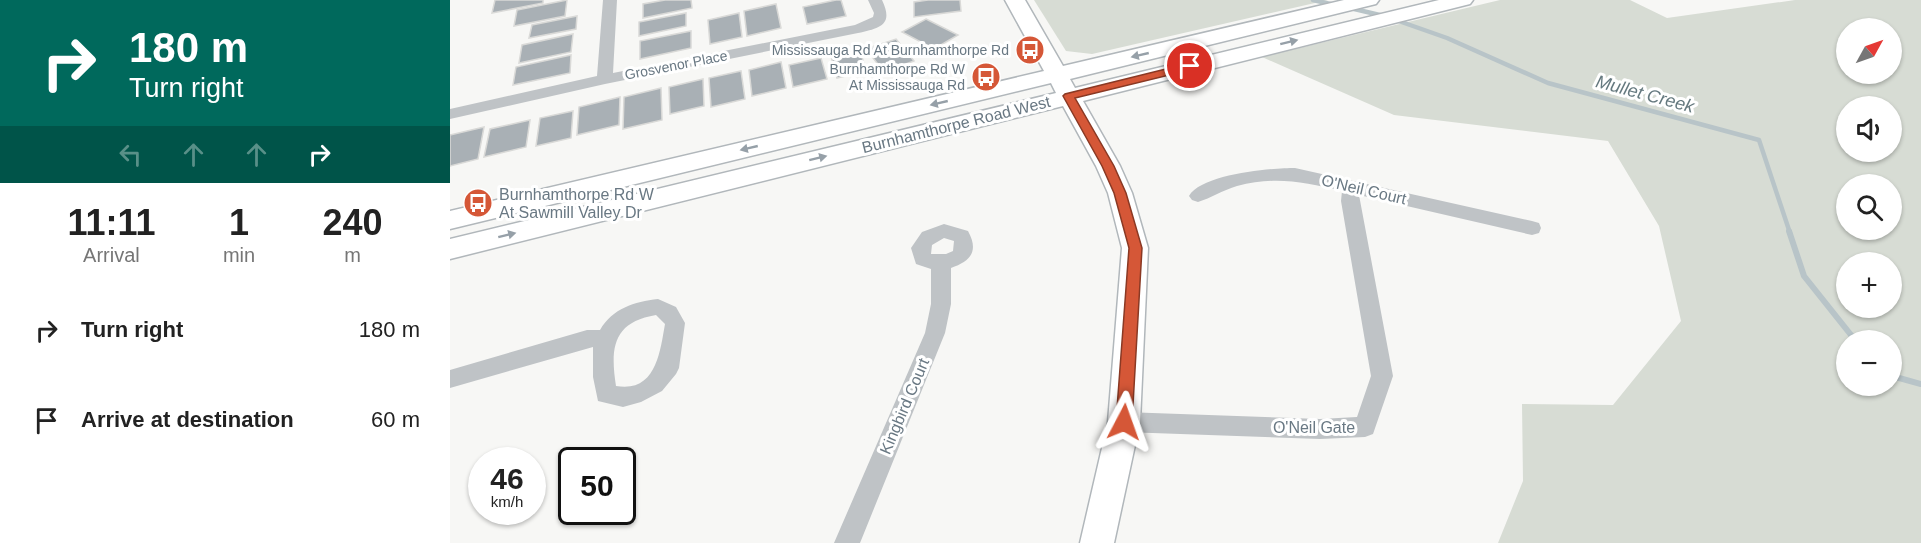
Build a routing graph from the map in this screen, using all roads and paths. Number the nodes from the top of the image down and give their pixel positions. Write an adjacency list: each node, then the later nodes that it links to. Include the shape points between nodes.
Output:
1 (610, 0): 6 (street)
2 (875, 0): 6 (street, Grosvenor Place, via 880,19 858,29)
3 (1015, 0): 7 (main road)
4 (1369, 0): 7 (main road, Burnhamthorpe Road West, one-way to 7, via 1217,36)
5 (1463, 0): 7 (main road, Burnhamthorpe Road West, one-way to 5, via 1232,56)
6 (605, 79): 8 (street, Grosvenor Place)
7 (1063, 86): 11 (main road, Burnhamthorpe Road West, one-way to 11); 13 (main road, Burnhamthorpe Road West, one-way to 7); 17 (main road, via 1108,166 1135,248)
8 (450, 114)
9 (1351, 186): 10 (street, O'Neil Court, via 1295,174 1262,174 1215,186); 12 (street, O'Neil Court); 17 (street, O'Neil Gate, via 1350,201 1382,376 1365,427)
10 (1198, 196)
11 (450, 220)
12 (1532, 228)
13 (450, 249)
14 (941, 264): 18 (street, Kingbird Court, via 941,304 935,333)
15 (604, 338): 16 (street, via 588,339)
16 (450, 379)
17 (1124, 422): 19 (main road)
18 (847, 543)
19 (1097, 543)

